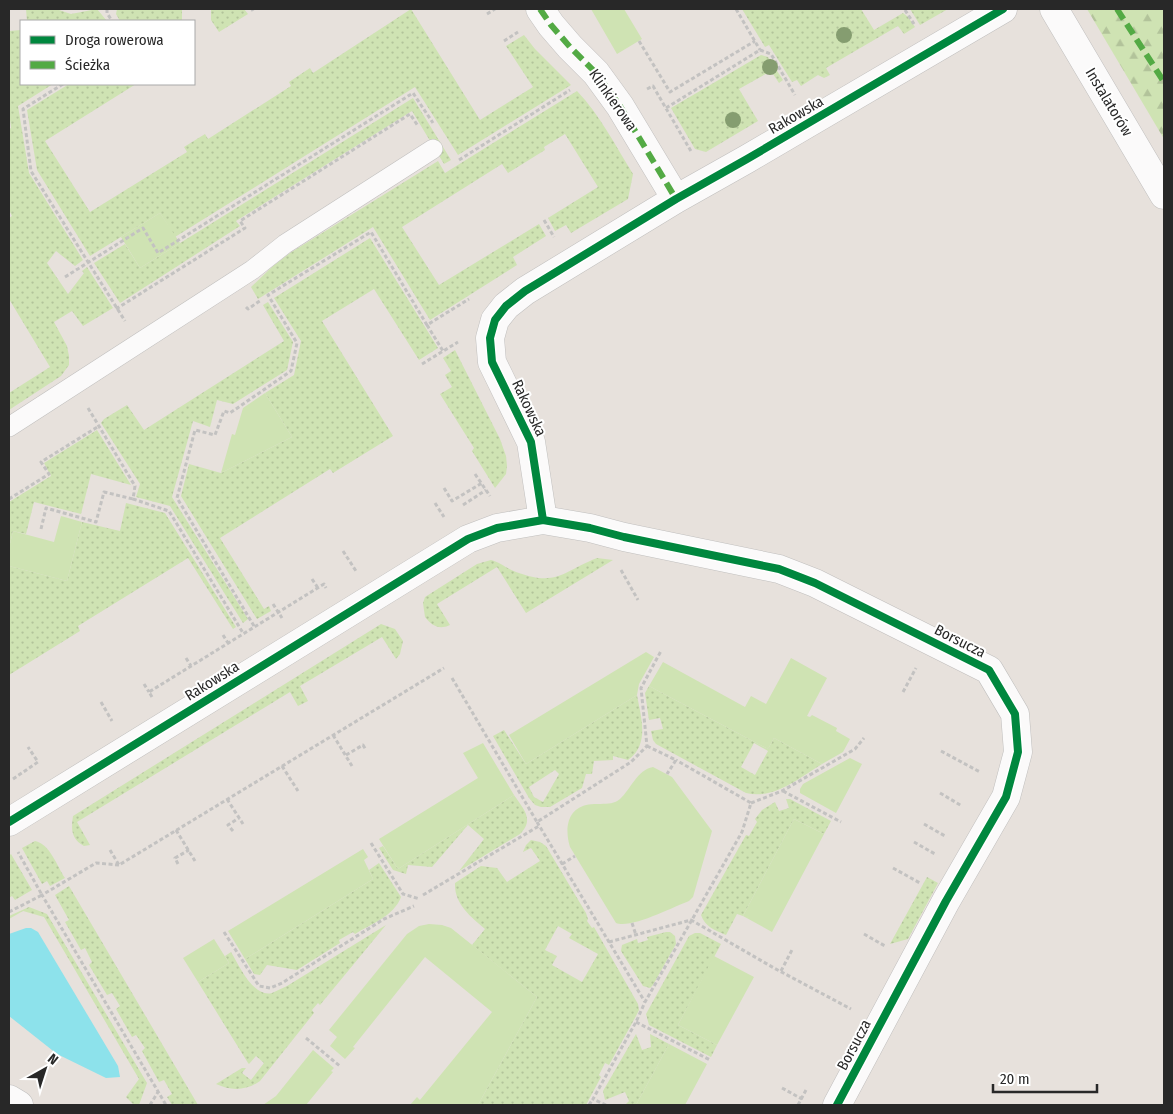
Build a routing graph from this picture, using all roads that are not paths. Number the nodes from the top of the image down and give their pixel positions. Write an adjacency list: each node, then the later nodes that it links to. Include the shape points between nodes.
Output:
1 (1003, 9): 6 (street, Rakowska)
2 (1054, 9): 5 (street, Instalatorów)
3 (533, 18): 6 (street, Klinkierowa, via 551,25 596,72)
4 (433, 149): 7 (lane)
5 (1164, 195)
6 (676, 199): 8 (street, Rakowska, via 525,291 495,320 490,338 492,362 531,442)
7 (9, 428)
8 (543, 520): 9 (street, Rakowska, via 496,528 468,539); 12 (street, Borsucza, via 779,569 815,583 989,670 1015,714 1018,752 1006,797 946,901)
9 (12, 835)
10 (9, 1099): 11 (street)
11 (19, 1105)
12 (837, 1105)

